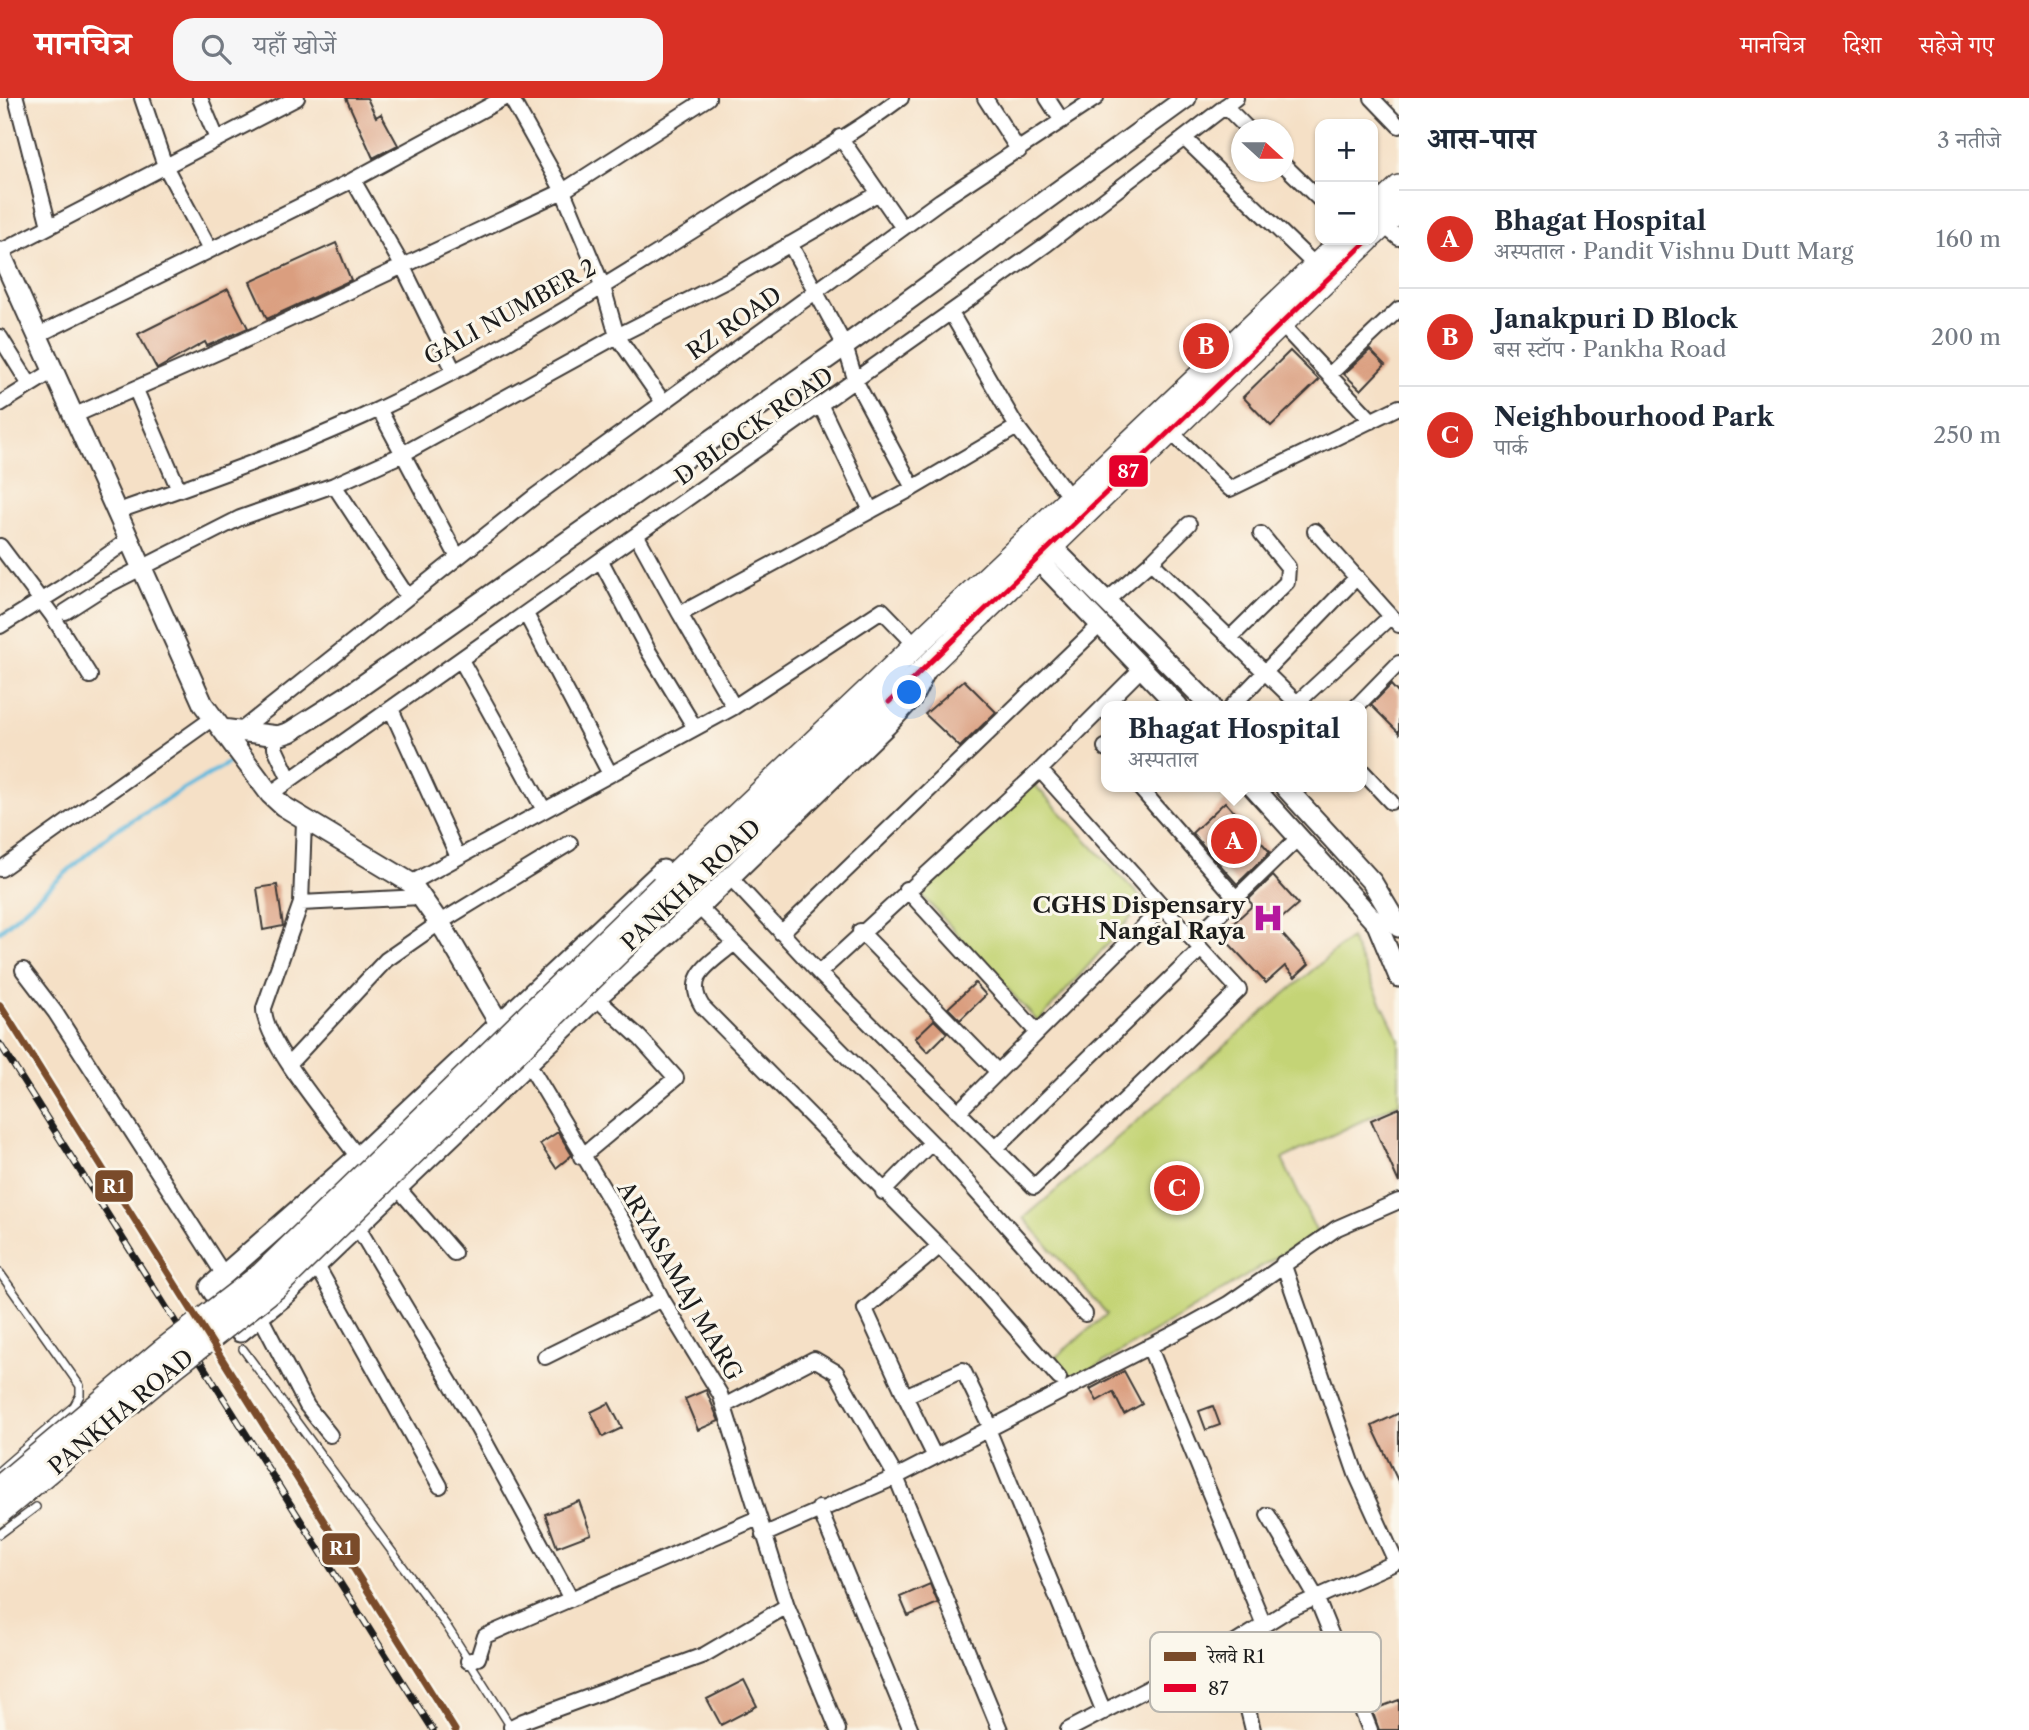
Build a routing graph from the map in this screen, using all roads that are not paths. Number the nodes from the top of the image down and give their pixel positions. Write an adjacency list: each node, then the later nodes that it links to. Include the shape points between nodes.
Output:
1 (16, 98): 29 (street)
2 (142, 98): 22 (street)
3 (200, 98): 20 (street)
4 (296, 98): 20 (street)
5 (503, 98): 24 (street)
6 (511, 98): 26 (street)
7 (901, 98): 18 (street, GALI NUMBER 2)
8 (985, 98): 21 (street)
9 (1047, 98): 16 (street)
10 (1096, 98): 16 (street, RZ ROAD)
11 (1186, 98): 46 (street)
12 (1372, 98): 17 (street)
13 (699, 100): 26 (street)
14 (1230, 102): 15 (street); 19 (street, D BLOCK ROAD)
15 (1241, 119)
16 (1062, 121): 21 (street, RZ ROAD)
17 (1399, 126)
18 (840, 137): 27 (street); 38 (street, GALI NUMBER 2)
19 (1184, 138): 36 (street); 41 (street, D BLOCK ROAD)
20 (218, 139): 22 (street)
21 (1018, 152): 31 (street, RZ ROAD)
22 (166, 166): 29 (street); 34 (street)
23 (1294, 175): 28 (street)
24 (353, 180): 34 (street); 37 (street)
25 (1399, 187): 30 (main road, PANKHA ROAD)
26 (563, 191): 37 (street); 38 (street)
27 (879, 192): 31 (street); 32 (street)
28 (1315, 195)
29 (49, 226): 35 (street)
30 (1382, 227): 42 (main road, PANKHA ROAD)
31 (903, 228): 39 (street, RZ ROAD)
32 (790, 244): 39 (street); 44 (street)
33 (1338, 245): 36 (main road, PANKHA ROAD)
34 (210, 250): 43 (street)
35 (0, 252): 43 (street)
36 (1316, 266): 66 (main road, PANKHA ROAD)
37 (403, 267): 48 (street); 52 (street)
38 (603, 287): 44 (street); 48 (street, GALI NUMBER 2)
39 (817, 292): 46 (street); 53 (street, RZ ROAD)
40 (1399, 309): 49 (street)
41 (951, 313): 50 (street, D BLOCK ROAD); 60 (street)
42 (1281, 324): 49 (street); 61 (main road, PANKHA ROAD)
43 (38, 335): 47 (street)
44 (617, 336): 53 (street); 62 (street)
45 (0, 337): 51 (street)
46 (845, 346): 50 (street); 110 (street, via 350,694 290,732)
47 (53, 371): 51 (street); 58 (street)
48 (454, 371): 57 (street, GALI NUMBER 2)
49 (1329, 375): 59 (street)
50 (856, 382): 55 (street, D BLOCK ROAD); 64 (street)
51 (30, 385): 54 (street)
52 (136, 390): 58 (street); 65 (street)
53 (663, 402): 76 (street, RZ ROAD)
54 (0, 404)
55 (821, 406): 67 (street); 72 (street, D BLOCK ROAD)
56 (1399, 407): 59 (street)
57 (379, 409): 62 (street); 65 (street, GALI NUMBER 2, via 263,460)
58 (72, 416): 68 (street)
59 (1372, 421): 61 (street, via 1230,489)
60 (1017, 426): 64 (street); 66 (street)
61 (1170, 431): 74 (main road, PANKHA ROAD)
62 (401, 455): 63 (street); 76 (street)
63 (334, 485): 79 (street, via 240,518); 81 (street)
64 (913, 488): 67 (street)
65 (179, 490): 68 (street, GALI NUMBER 2)
66 (1071, 499): 74 (main road, PANKHA ROAD)
67 (871, 511): 86 (street)
68 (115, 512): 73 (street)
69 (1189, 524): 78 (street)
70 (1315, 531): 80 (street)
71 (1261, 534): 90 (street, via 1288,567 1287,582)
72 (638, 536): 77 (street, D BLOCK ROAD); 86 (street)
73 (127, 541): 79 (street); 82 (street)
74 (1038, 545): 83 (street); 88 (street); 91 (main road, PANKHA ROAD); 94 (main road, PANKHA ROAD)
75 (0, 546): 82 (street)
76 (457, 556): 81 (street, RZ ROAD)
77 (601, 561): 85 (street, D BLOCK ROAD); 109 (street)
78 (1151, 562): 83 (street); 90 (street)
79 (140, 569): 84 (street); 108 (street, via 203,704)
80 (1357, 577): 87 (street); 96 (street)
81 (407, 596): 108 (street, RZ ROAD)
82 (41, 601): 89 (street); 97 (street)
83 (1106, 601): 100 (street)
84 (65, 612)
85 (526, 614): 92 (street, D BLOCK ROAD); 112 (street)
86 (680, 614): 105 (street)
87 (1395, 621): 103 (street)
88 (1100, 625): 95 (street); 137 (street)
89 (0, 626)
90 (1231, 637): 96 (street)
91 (916, 645): 105 (street, via 882,610); 129 (main road, PANKHA ROAD); 144 (street, via 874,669)
92 (461, 660): 106 (street, D BLOCK ROAD); 120 (street)
93 (1399, 663): 104 (street)
94 (929, 665): 126 (street, via 912,698 887,725); 129 (main road, PANKHA ROAD)
95 (1142, 668): 98 (street); 99 (street)
96 (1266, 670): 101 (street); 102 (street)
97 (90, 676)
98 (1109, 701)
99 (1173, 701)
100 (1206, 701)
101 (1237, 701)
102 (1295, 701)
103 (1304, 701)
104 (1362, 701)
105 (734, 707): 109 (street)
106 (391, 709): 114 (street, D BLOCK ROAD); 124 (street)
107 (1101, 709): 111 (street)
108 (225, 726): 110 (street); 118 (street); 125 (street, RZ ROAD)
109 (695, 728): 112 (street)
110 (275, 736): 114 (street, via 275,748)
111 (1040, 770): 127 (street); 132 (street)
112 (610, 774): 120 (street)
113 (1367, 776): 119 (street)
114 (290, 780): 118 (street, D BLOCK ROAD)
115 (1143, 792): 130 (street)
116 (1258, 792): 122 (street)
117 (1291, 792): 134 (street, via 1372,882)
118 (270, 794): 121 (street)
119 (1391, 802)
120 (544, 810): 124 (street)
121 (304, 821): 128 (street, via 398,873); 131 (street)
122 (1299, 837): 130 (street); 134 (street)
123 (570, 843): 135 (street)
124 (458, 857): 128 (street)
125 (1, 869)
126 (730, 877): 133 (street); 137 (street)
127 (906, 889): 136 (street); 145 (street)
128 (416, 890): 131 (street); 135 (street)
129 (665, 895): 179 (main road, PANKHA ROAD, bridge, via 262,1274); 182 (main road, PANKHA ROAD, bridge, via 276,1287)
130 (1236, 898): 139 (street)
131 (301, 903): 146 (street, via 264,1008 264,1018)
132 (1164, 906): 139 (street); 145 (street)
133 (699, 907): 138 (street); 143 (street)
134 (1392, 918): 142 (street)
135 (439, 923): 144 (street); 146 (street, via 386,960)
136 (860, 931): 141 (street); 148 (street)
137 (781, 933): 141 (street)
138 (734, 943): 150 (street); 155 (street, via 704,969 693,992)
139 (1197, 944): 151 (street); 151 (street, via 1239,990 1034,1187)
140 (23, 970): 163 (street, via 55,1012)
141 (819, 973): 149 (street)
142 (1399, 977)
143 (596, 998): 147 (street); 153 (street, via 676,1078)
144 (500, 1024): 147 (street); 152 (street)
145 (1037, 1032): 148 (street)
146 (289, 1064): 152 (street)
147 (526, 1065): 153 (street, ARYASAMAJ MARG); 154 (street)
148 (998, 1072): 149 (street)
149 (958, 1112): 151 (street)
150 (931, 1143): 155 (street); 165 (street)
151 (996, 1149)
152 (358, 1157): 163 (street)
153 (582, 1157): 164 (street, ARYASAMAJ MARG, via 625,1226)
154 (397, 1188): 157 (street); 159 (street)
155 (883, 1192): 158 (street)
156 (1399, 1201): 160 (street, via 1337,1228)
157 (357, 1226): 161 (street); 189 (street, via 478,1429)
158 (939, 1247): 170 (street); 171 (street, via 865,1309)
159 (454, 1254)
160 (1283, 1263): 167 (street, via 1228,1304); 187 (street, via 1356,1474)
161 (316, 1265): 166 (street); 178 (street)
162 (0, 1273): 176 (lane, via 52,1342 80,1386 80,1395 74,1406)
163 (223, 1275): 166 (street, via 209,1290 240,1332)
164 (662, 1299): 169 (street); 172 (street, ARYASAMAJ MARG)
165 (1085, 1314)
166 (260, 1316): 174 (street, via 307,1406)
167 (1149, 1346): 173 (street); 191 (street)
168 (243, 1349): 194 (lane)
169 (545, 1357)
170 (1059, 1378)
171 (905, 1396): 173 (street, via 963,1370); 175 (street)
172 (724, 1406): 177 (street, via 814,1359 835,1372); 184 (street, ARYASAMAJ MARG)
173 (989, 1428): 175 (street); 196 (street)
174 (330, 1434)
175 (935, 1457): 177 (street)
176 (0, 1470)
177 (897, 1477): 181 (street); 203 (street)
178 (440, 1486)
179 (0, 1487)
180 (36, 1507): 185 (lane)
181 (820, 1508): 186 (street); 202 (street)
182 (0, 1512)
183 (1268, 1515): 188 (street)
184 (758, 1518): 186 (street, ARYASAMAJ MARG); 189 (street)
185 (0, 1534)
186 (763, 1535): 190 (street, ARYASAMAJ MARG)
187 (1398, 1561): 188 (street)
188 (1317, 1597): 191 (street); 193 (street)
189 (571, 1599): 194 (street, via 485,1636 478,1658)
190 (787, 1606): 199 (street, via 704,1655); 201 (street, ARYASAMAJ MARG)
191 (1264, 1625): 192 (street)
192 (1253, 1632)
193 (1331, 1632)
194 (468, 1661): 199 (lane)
195 (1150, 1688): 196 (street)
196 (1104, 1712): 200 (street)
197 (1249, 1712): 204 (street)
198 (1363, 1712): 205 (street)
199 (511, 1729)
200 (1074, 1729)
201 (838, 1730)
202 (911, 1730)
203 (1000, 1730)
204 (1253, 1730)
205 (1370, 1730)

